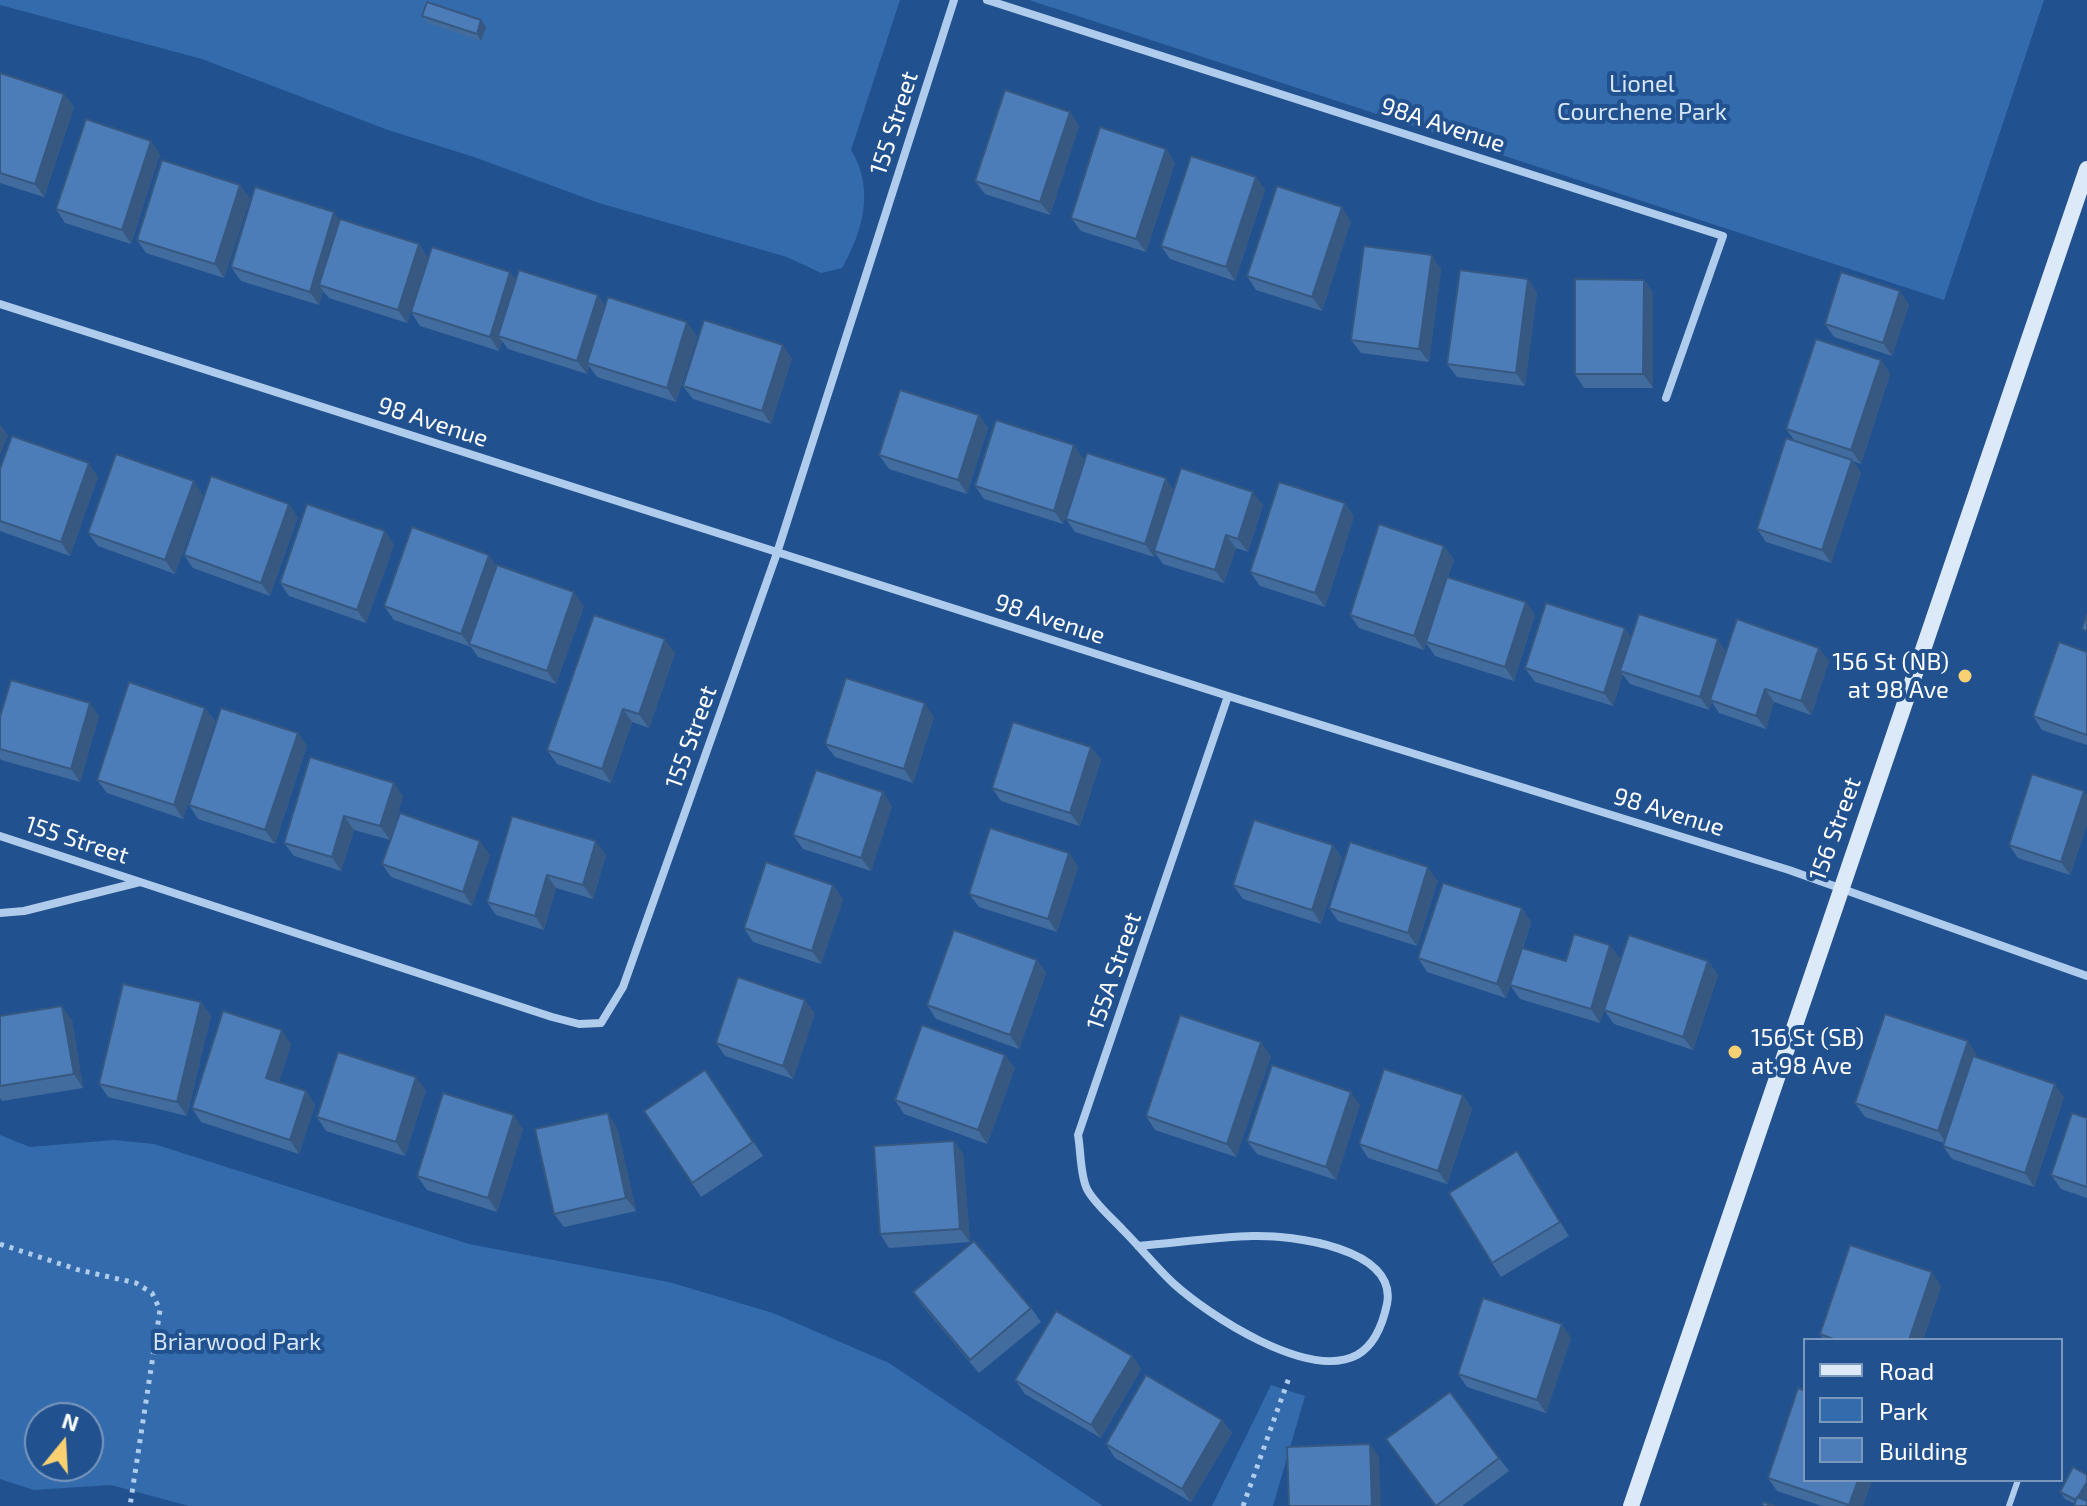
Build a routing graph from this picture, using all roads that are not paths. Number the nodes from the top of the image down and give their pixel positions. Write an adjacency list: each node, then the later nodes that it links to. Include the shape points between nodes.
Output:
1 (954, 0): 6 (street, 155 Street)
2 (987, 0): 5 (street, 98A Avenue, via 1723,236)
3 (2087, 169): 10 (main road, 156 Street)
4 (0, 304): 6 (street, 98 Avenue)
5 (1666, 398)
6 (777, 553): 7 (street, 98 Avenue); 9 (street, 155 Street, via 623,987 601,1023 552,1017)
7 (1228, 696): 10 (street, 98 Avenue); 13 (street, 155A Street, via 1078,1135 1087,1189)
8 (0, 836): 9 (street, 155 Street)
9 (141, 881): 11 (street, 155 Street)
10 (1840, 887): 12 (street, 98 Avenue); 15 (main road, 156 Street)
11 (0, 913)
12 (2087, 976)
13 (1138, 1246): 13 (street, 155A Street, via 1255,1236 1316,1242 1374,1266 1388,1290 1380,1329 1356,1356 1297,1356 1253,1338 1174,1284)
14 (2017, 1482): 16 (lane)
15 (1631, 1506)
16 (2009, 1506)

